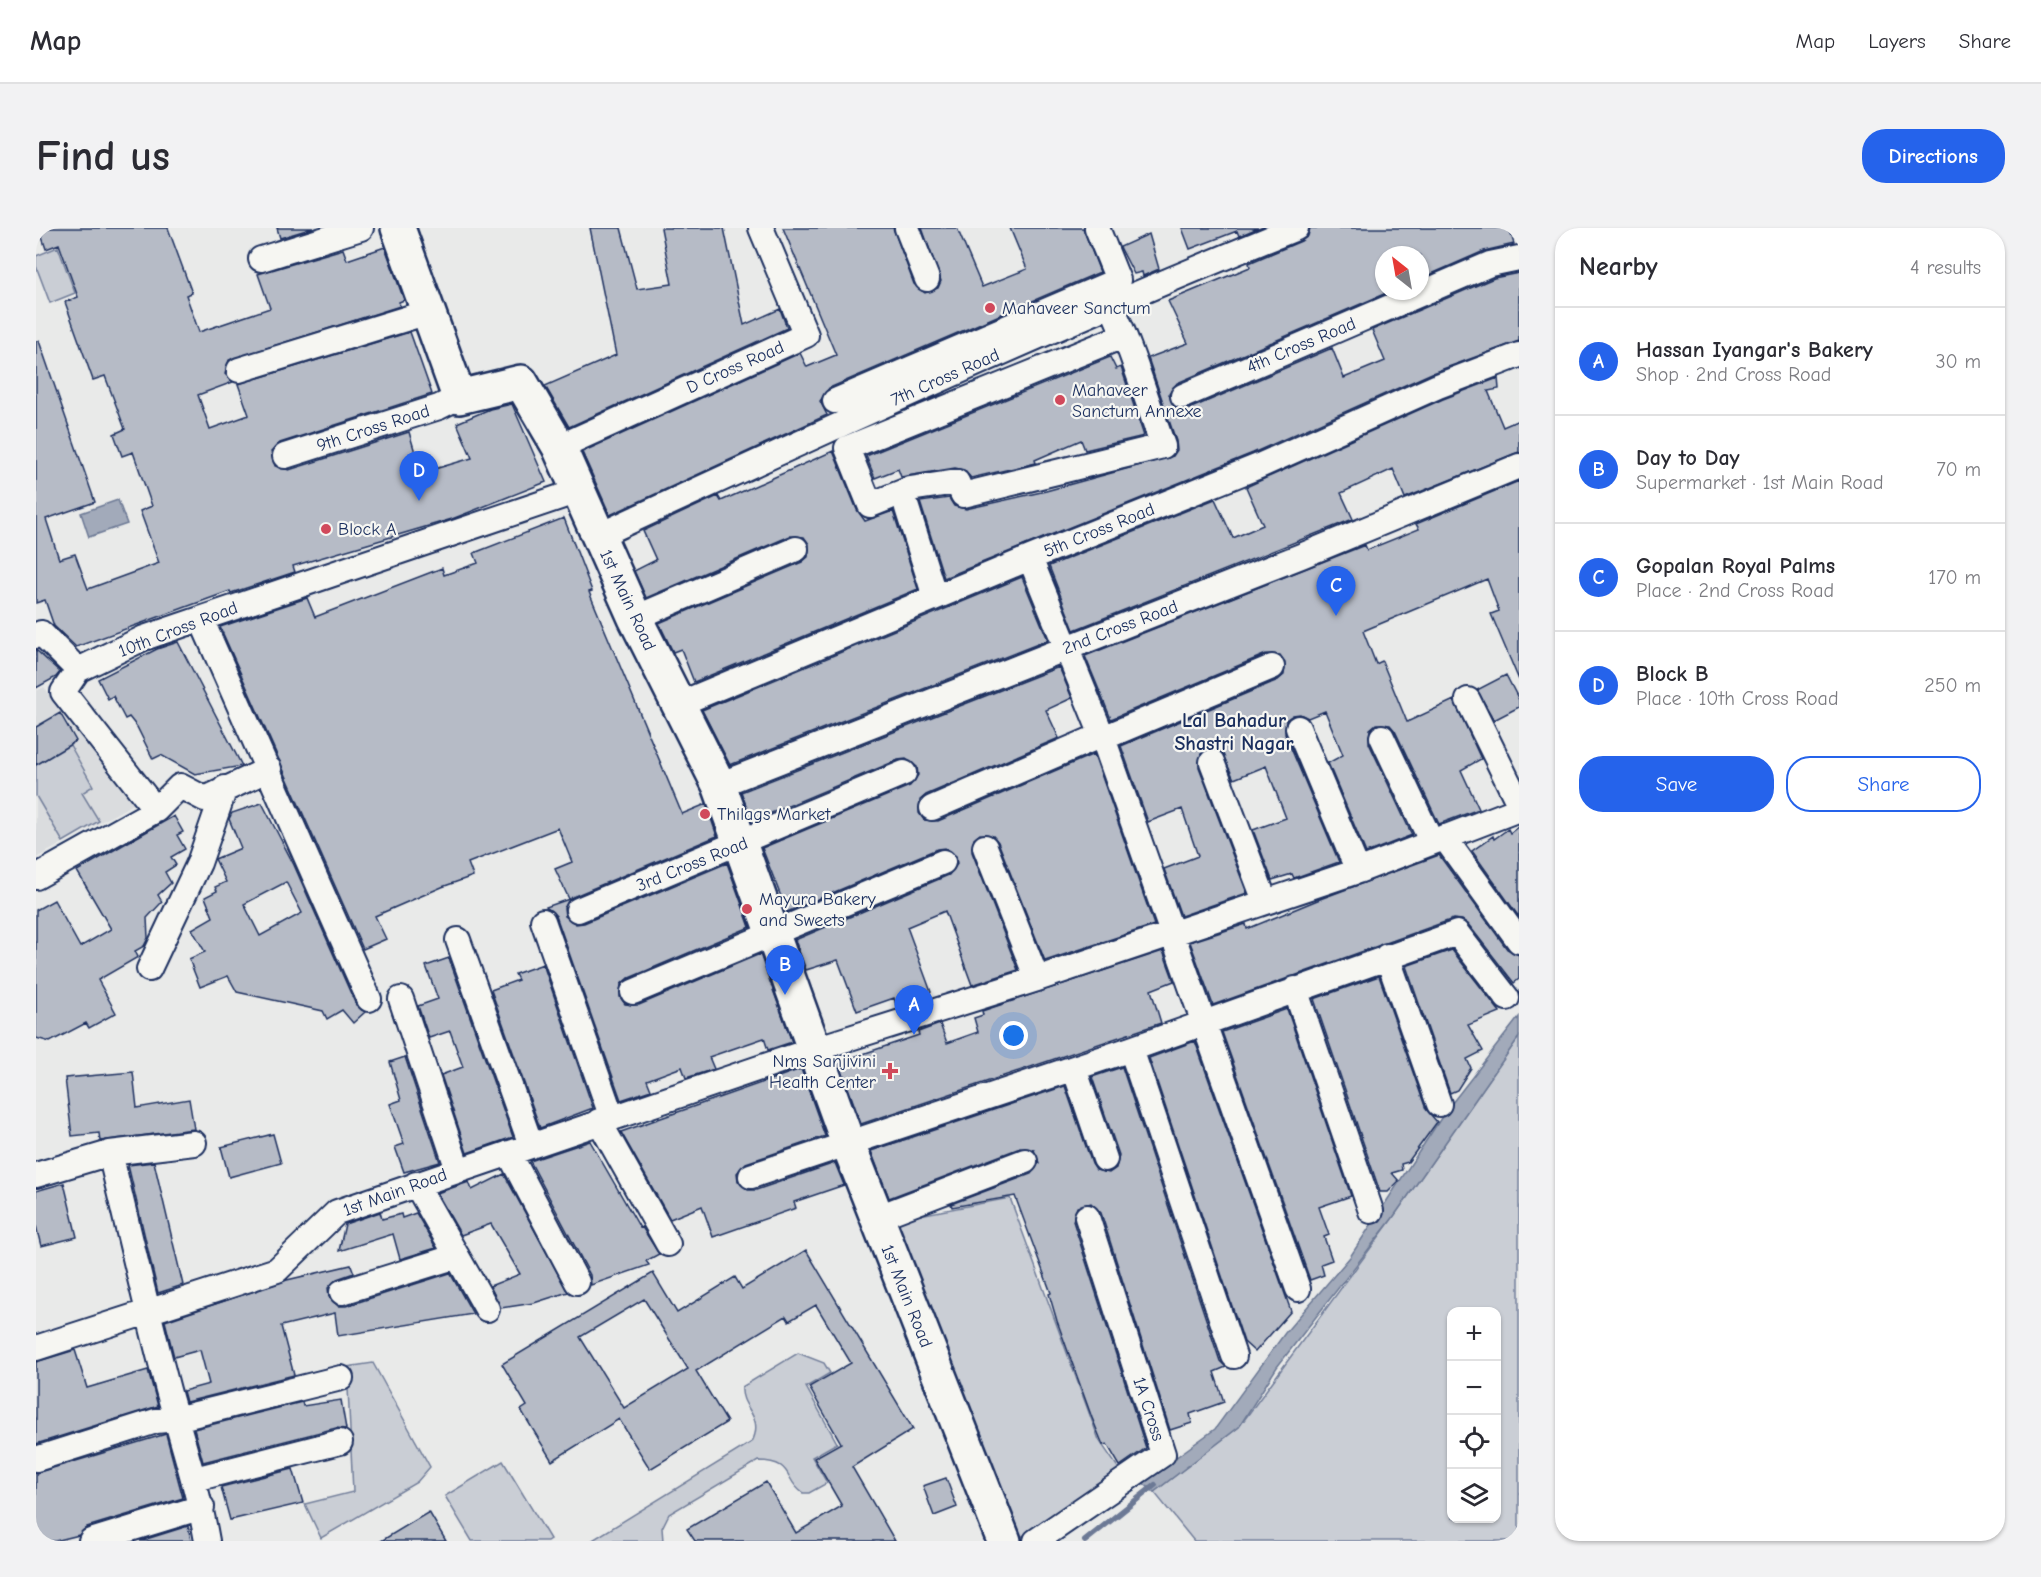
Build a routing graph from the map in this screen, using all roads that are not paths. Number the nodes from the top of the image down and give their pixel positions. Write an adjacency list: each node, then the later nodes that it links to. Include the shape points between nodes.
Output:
1 (361, 228): 9 (street)
2 (398, 228): 12 (street)
3 (761, 228): 13 (street, D Cross Road)
4 (779, 228): 13 (street, via 819,329)
5 (907, 228): 10 (street)
6 (1098, 228): 11 (street)
7 (1296, 228): 11 (street, 7th Cross Road)
8 (1519, 258): 17 (street, 4th Cross Road, via 1490,264)
9 (261, 259)
10 (927, 279)
11 (1114, 295): 14 (street); 19 (street); 25 (street, 7th Cross Road)
12 (428, 312): 16 (street); 18 (street)
13 (806, 335): 20 (street, D Cross Road)
14 (1124, 336): 14 (street, via 1163,446 963,495 957,483 910,489 870,506 847,448)
15 (1519, 355): 27 (street, 5th Cross Road)
16 (239, 370)
17 (1183, 396)
18 (459, 397): 20 (street, 1st Main Road, via 521,382); 21 (street, 9th Cross Road, via 439,407)
19 (835, 401)
20 (559, 447): 23 (street, 1st Main Road)
21 (285, 456)
22 (1519, 466): 32 (street, 2nd Cross Road)
23 (578, 491): 25 (street, 1st Main Road); 30 (street, 10th Cross Road)
24 (907, 508): 28 (street)
25 (598, 536): 29 (street, 1st Main Road)
26 (796, 549): 29 (street)
27 (1030, 558): 28 (street, 5th Cross Road); 32 (street)
28 (935, 597): 36 (street, 5th Cross Road)
29 (635, 618): 36 (street, 1st Main Road)
30 (201, 620): 34 (street, 10th Cross Road, via 144,638); 41 (street)
31 (36, 636): 34 (street, via 41,633)
32 (1066, 648): 38 (street); 43 (street, 2nd Cross Road)
33 (1272, 667): 38 (street)
34 (78, 670): 48 (street, via 63,692)
35 (1468, 700): 45 (street)
36 (679, 704): 43 (street, 1st Main Road)
37 (1298, 728): 53 (street)
38 (1103, 737): 46 (street); 58 (street)
39 (1382, 737): 49 (street)
40 (1212, 762): 55 (street)
41 (269, 769): 44 (street); 68 (street)
42 (904, 773): 50 (street, 3rd Cross Road)
43 (719, 785): 50 (street, 1st Main Road)
44 (225, 788): 48 (street, via 205,799 180,786); 63 (street, via 199,863)
45 (1519, 804)
46 (932, 808)
47 (1519, 809): 49 (street)
48 (156, 810): 54 (street)
49 (1437, 839): 53 (street); 61 (street)
50 (741, 843): 56 (street, 3rd Cross Road); 59 (street, 1st Main Road)
51 (985, 847): 64 (street)
52 (943, 862): 59 (street)
53 (1358, 870): 55 (street)
54 (36, 877)
55 (1265, 901): 58 (street)
56 (578, 910)
57 (543, 921): 75 (street)
58 (1171, 933): 64 (street); 70 (street)
59 (774, 934): 66 (street); 71 (street, 1st Main Road)
60 (458, 940): 78 (street)
61 (1519, 941)
62 (1387, 956): 65 (street); 67 (street, via 1457,933); 74 (street)
63 (149, 969)
64 (1037, 979): 71 (street)
65 (1295, 988): 70 (street); 86 (street)
66 (633, 992)
67 (1507, 998)
68 (369, 999)
69 (401, 999): 82 (street)
70 (1202, 1023): 72 (street); 92 (street)
71 (815, 1049): 75 (street, 1st Main Road); 77 (street, 1st Main Road)
72 (1131, 1049): 73 (street); 97 (street)
73 (1074, 1068): 77 (street); 80 (street)
74 (1439, 1104)
75 (605, 1120): 78 (street, 1st Main Road); 89 (street)
76 (194, 1143): 79 (street)
77 (849, 1146): 84 (street); 88 (street, 1st Main Road)
78 (520, 1149): 82 (street, 1st Main Road); 91 (street)
79 (110, 1153): 83 (street); 95 (street)
80 (1105, 1159)
81 (1025, 1161): 88 (street)
82 (458, 1170): 85 (street, 1st Main Road)
83 (36, 1176)
84 (751, 1176)
85 (416, 1184): 90 (street); 95 (street, 1st Main Road, via 337,1212 277,1270)
86 (1371, 1211)
87 (1087, 1217): 107 (street, 1A Cross, via 1163,1454)
88 (876, 1218): 106 (street, 1st Main Road)
89 (668, 1244)
90 (457, 1256): 93 (street); 94 (street)
91 (577, 1282)
92 (1298, 1289)
93 (342, 1292)
94 (487, 1309)
95 (148, 1313): 96 (street, 1st Main Road); 99 (street)
96 (36, 1348)
97 (1234, 1356)
98 (341, 1378): 99 (street)
99 (176, 1419): 101 (street, via 156,1421); 102 (street)
100 (340, 1442): 102 (street)
101 (36, 1459)
102 (195, 1479): 103 (street)
103 (202, 1508): 104 (street); 105 (street)
104 (91, 1541)
105 (207, 1541)
106 (1004, 1541)
107 (1036, 1541)

